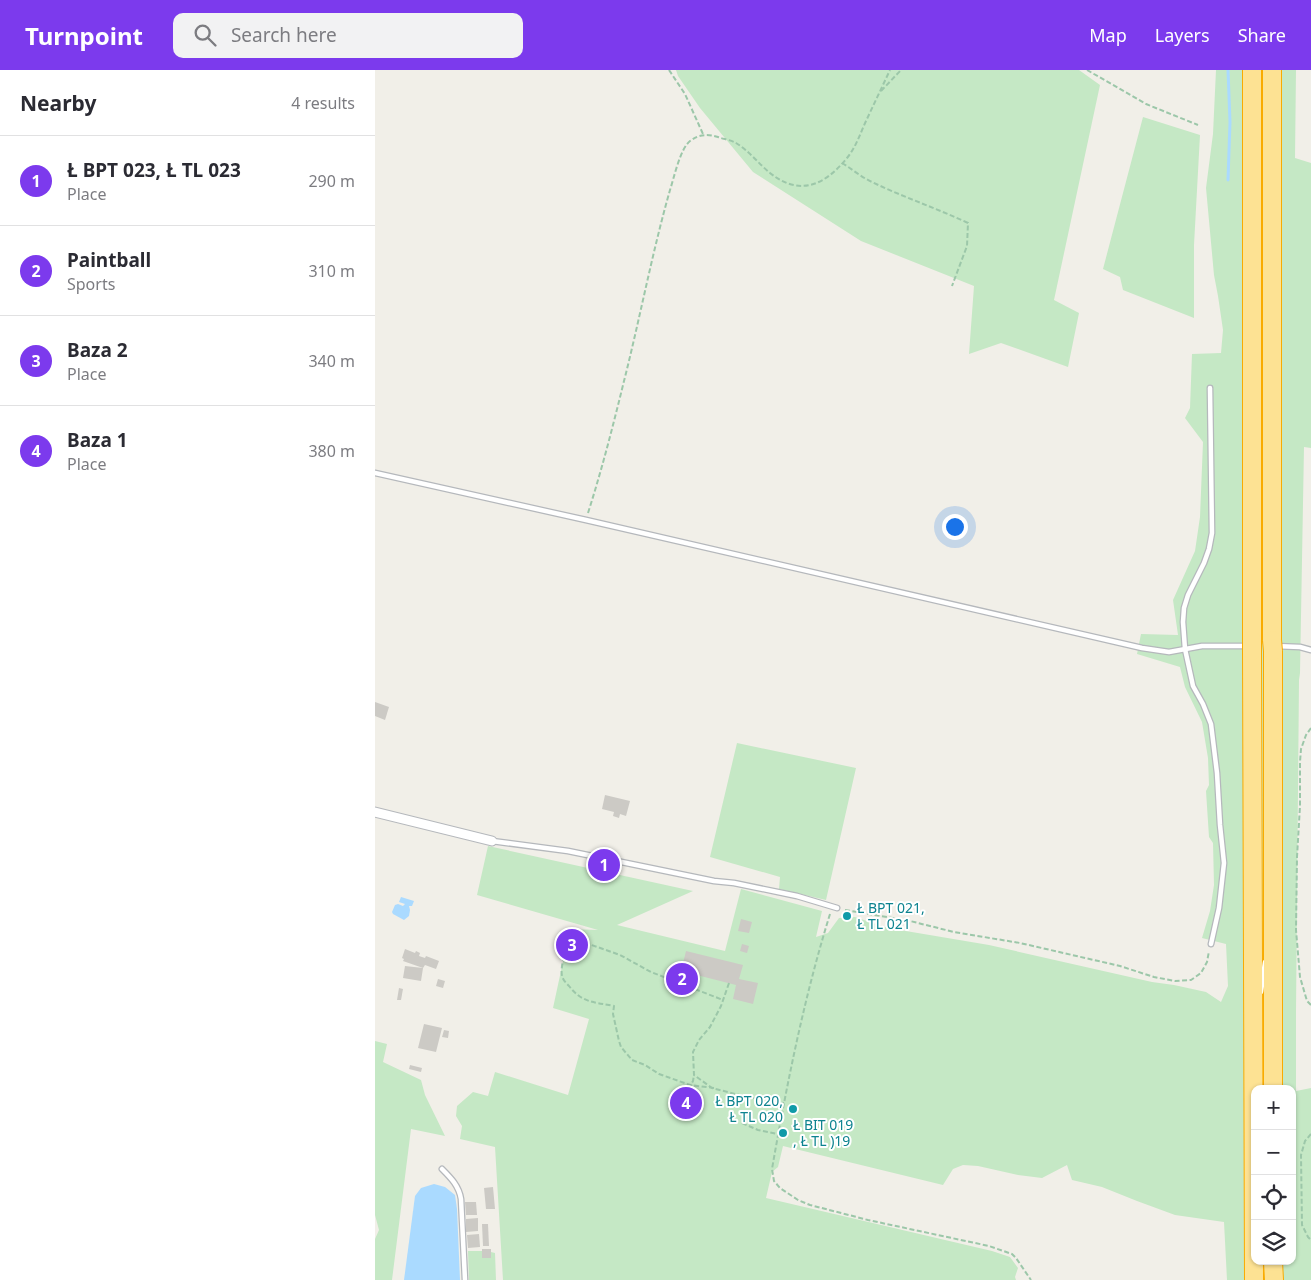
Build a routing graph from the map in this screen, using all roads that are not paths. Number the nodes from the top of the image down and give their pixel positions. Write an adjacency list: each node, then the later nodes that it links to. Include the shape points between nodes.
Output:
1 (1252, 70): 5 (highway)
2 (1272, 70): 6 (highway)
3 (1210, 388): 7 (lane, via 1212,533 1204,564 1184,608)
4 (375, 473): 7 (lane, via 1142,648 1169,652)
5 (1253, 646): 7 (lane); 12 (highway)
6 (1272, 646): 8 (lane); 11 (highway)
7 (1185, 649): 15 (lane, via 1193,686 1211,724 1217,773 1224,862)
8 (1311, 650)
9 (375, 812): 10 (street)
10 (492, 842): 13 (lane, via 568,851 797,896)
11 (1273, 886): 14 (lane); 24 (highway)
12 (1252, 888): 16 (lane); 23 (highway)
13 (835, 908)
14 (1267, 943)
15 (1211, 944)
16 (1258, 944)
17 (1266, 952): 19 (lane)
18 (1261, 962): 19 (lane)
19 (1263, 981): 20 (lane)
20 (1263, 999)
21 (1259, 1017): 23 (lane)
22 (1268, 1026): 24 (lane)
23 (1252, 1070): 29 (highway)
24 (1273, 1071): 25 (highway)
25 (1273, 1085)
26 (442, 1169): 28 (lane, via 460,1192)
27 (1273, 1265): 30 (highway)
28 (465, 1280)
29 (1254, 1280)
30 (1273, 1280)

